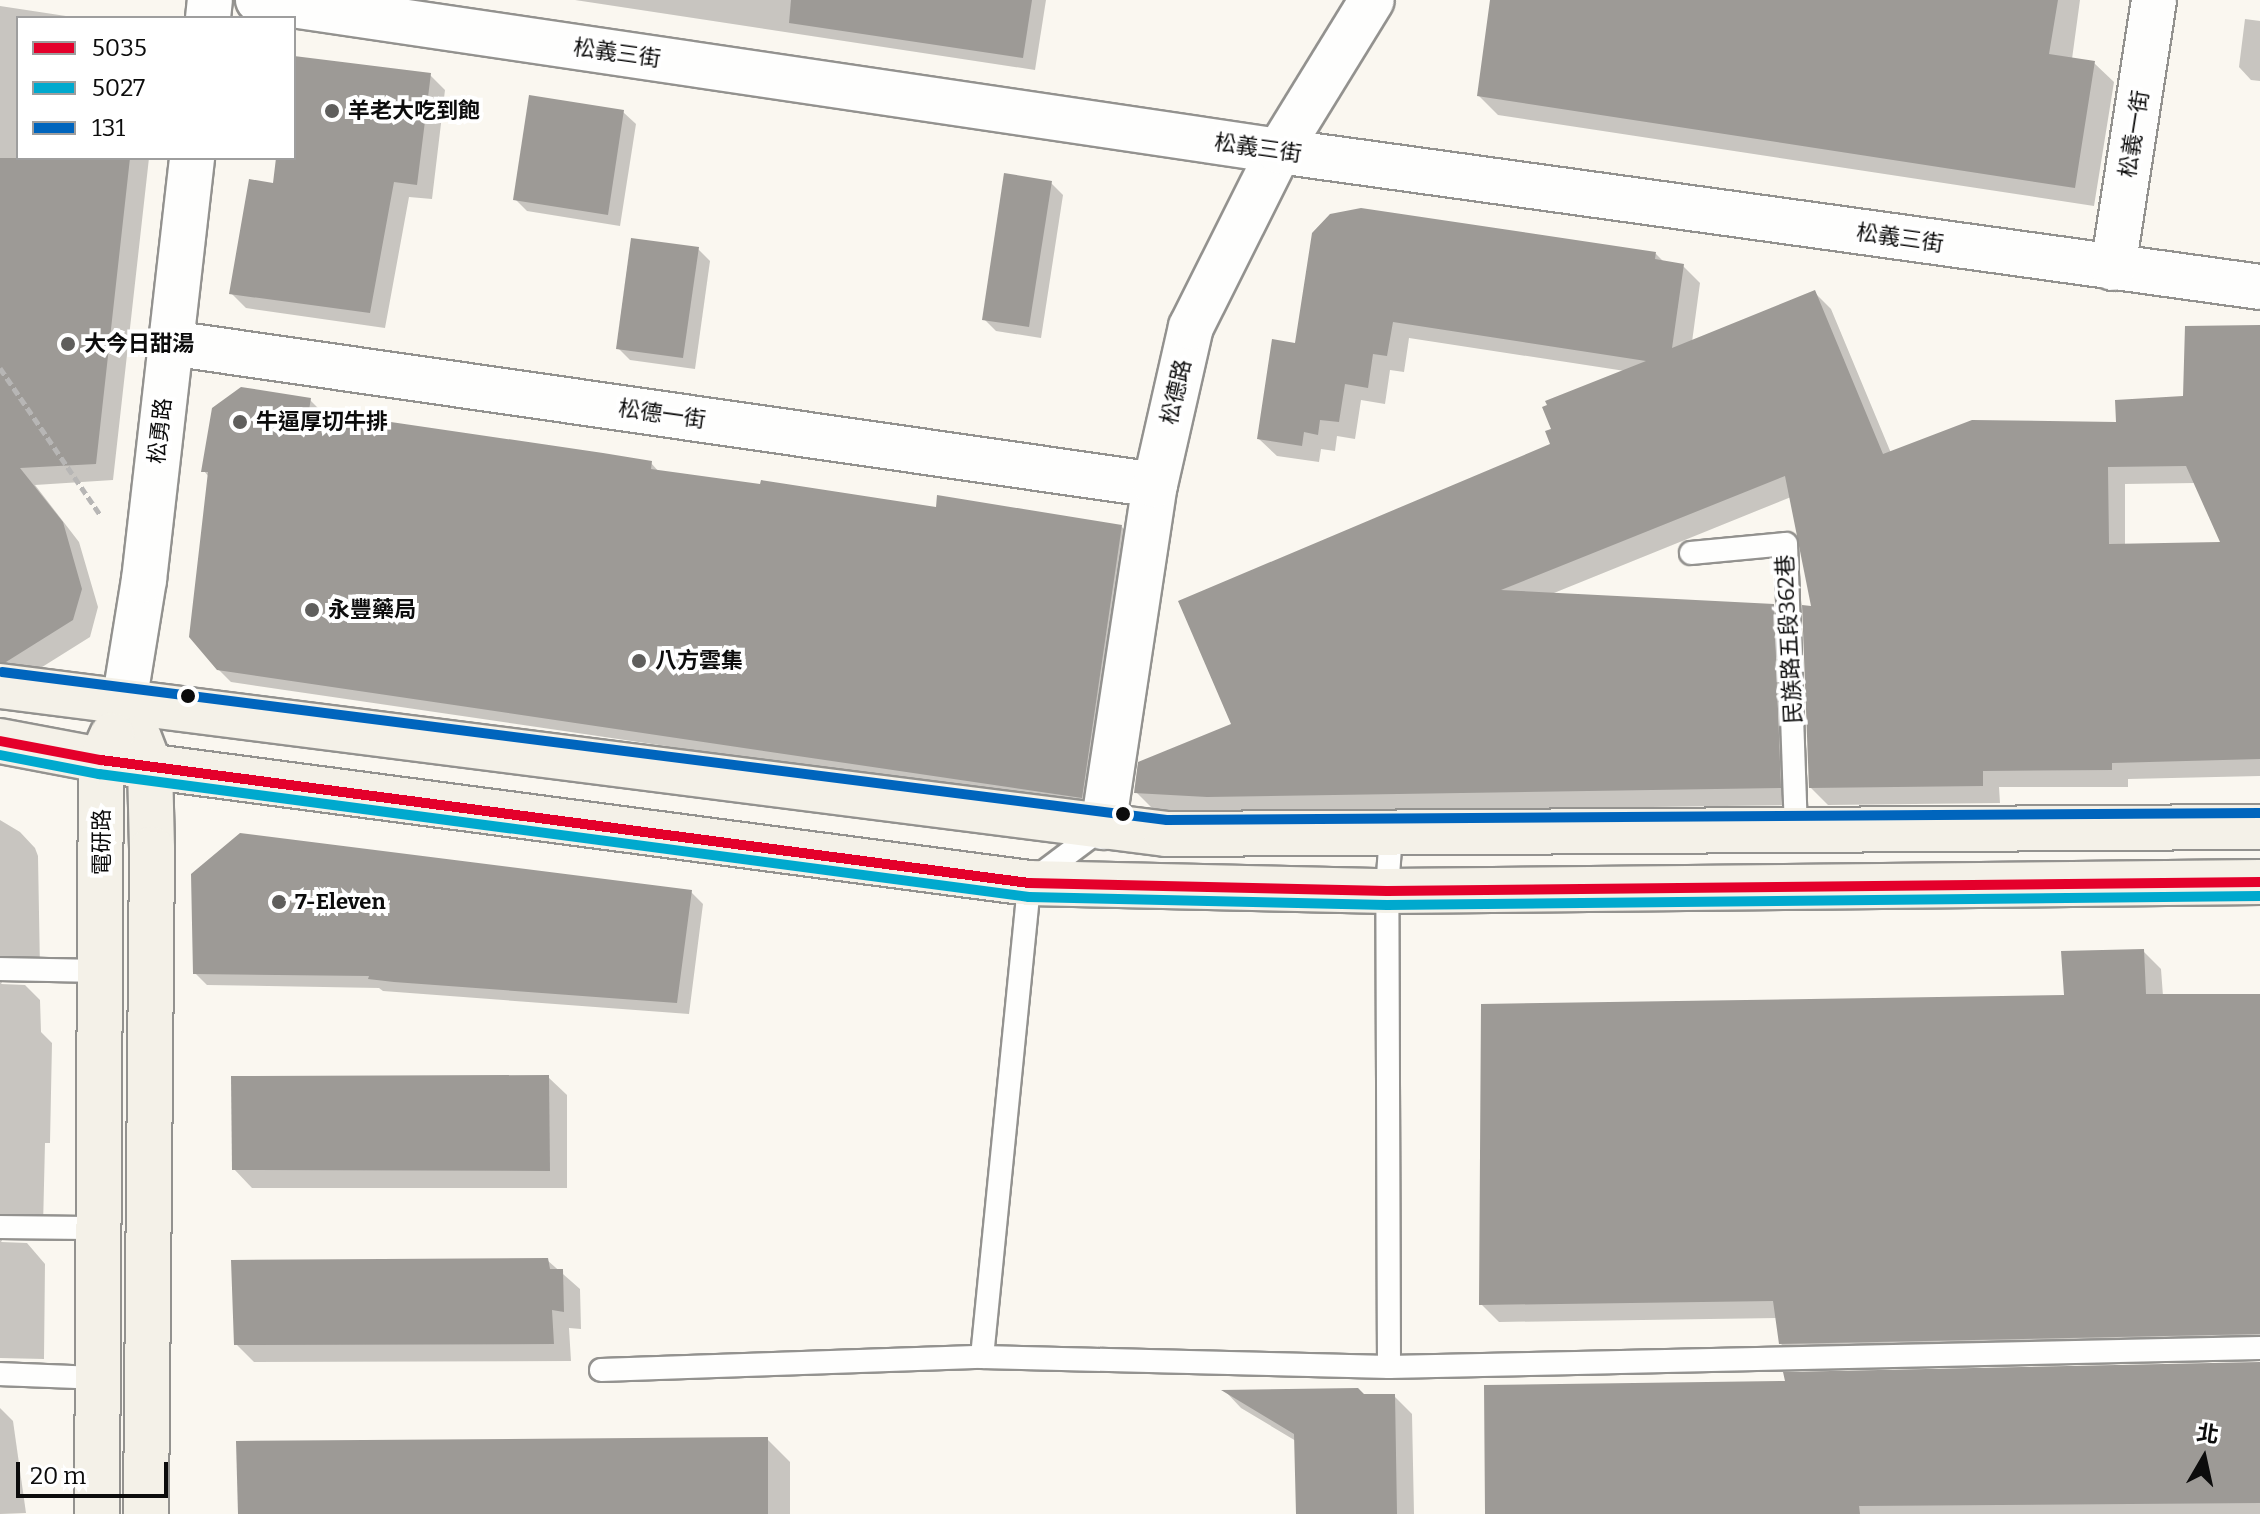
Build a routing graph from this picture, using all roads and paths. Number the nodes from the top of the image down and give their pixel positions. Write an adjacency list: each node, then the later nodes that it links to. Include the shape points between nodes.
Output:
1 (258, 0): 4 (street, 松義三街)
2 (1372, 0): 4 (street, 松德路)
3 (2154, 0): 6 (street, 松義一街)
4 (1279, 151): 6 (street, 松義三街); 10 (street, 松德路, via 1191,327)
5 (192, 160): 8 (street, 松勇路)
6 (2113, 268): 7 (street, 松義三街)
7 (2260, 287)
8 (170, 343): 10 (street, 松德一街); 12 (street, 松勇路)
9 (0, 368): 12 (path)
10 (1155, 485): 18 (street, 松德路)
11 (1691, 553): 20 (lane, 民族路五段362巷, via 1786,544)
12 (144, 580): 14 (street, 松勇路)
13 (0, 686): 14 (main road)
14 (124, 703): 16 (main road, 電研路); 17 (main road); 18 (main road)
15 (0, 741): 16 (main road)
16 (101, 760): 17 (main road); 26 (main road, 電研路)
17 (150, 766): 23 (main road); 36 (main road)
18 (1103, 827): 21 (main road, via 1166,834); 23 (lane)
19 (2260, 827): 20 (main road)
20 (1796, 828): 21 (main road)
21 (1391, 833): 24 (lane)
22 (2260, 882): 24 (main road)
23 (1029, 883): 24 (main road); 30 (lane)
24 (1387, 891): 31 (lane)
25 (0, 969): 26 (lane)
26 (102, 971): 28 (main road, 電研路)
27 (0, 1227): 28 (lane)
28 (99, 1228): 34 (main road, 電研路)
29 (2260, 1348): 31 (lane)
30 (982, 1357): 31 (lane); 32 (lane)
31 (1389, 1367)
32 (601, 1370)
33 (0, 1374): 34 (lane)
34 (98, 1378): 35 (main road, 電研路)
35 (97, 1514)
36 (146, 1514)

